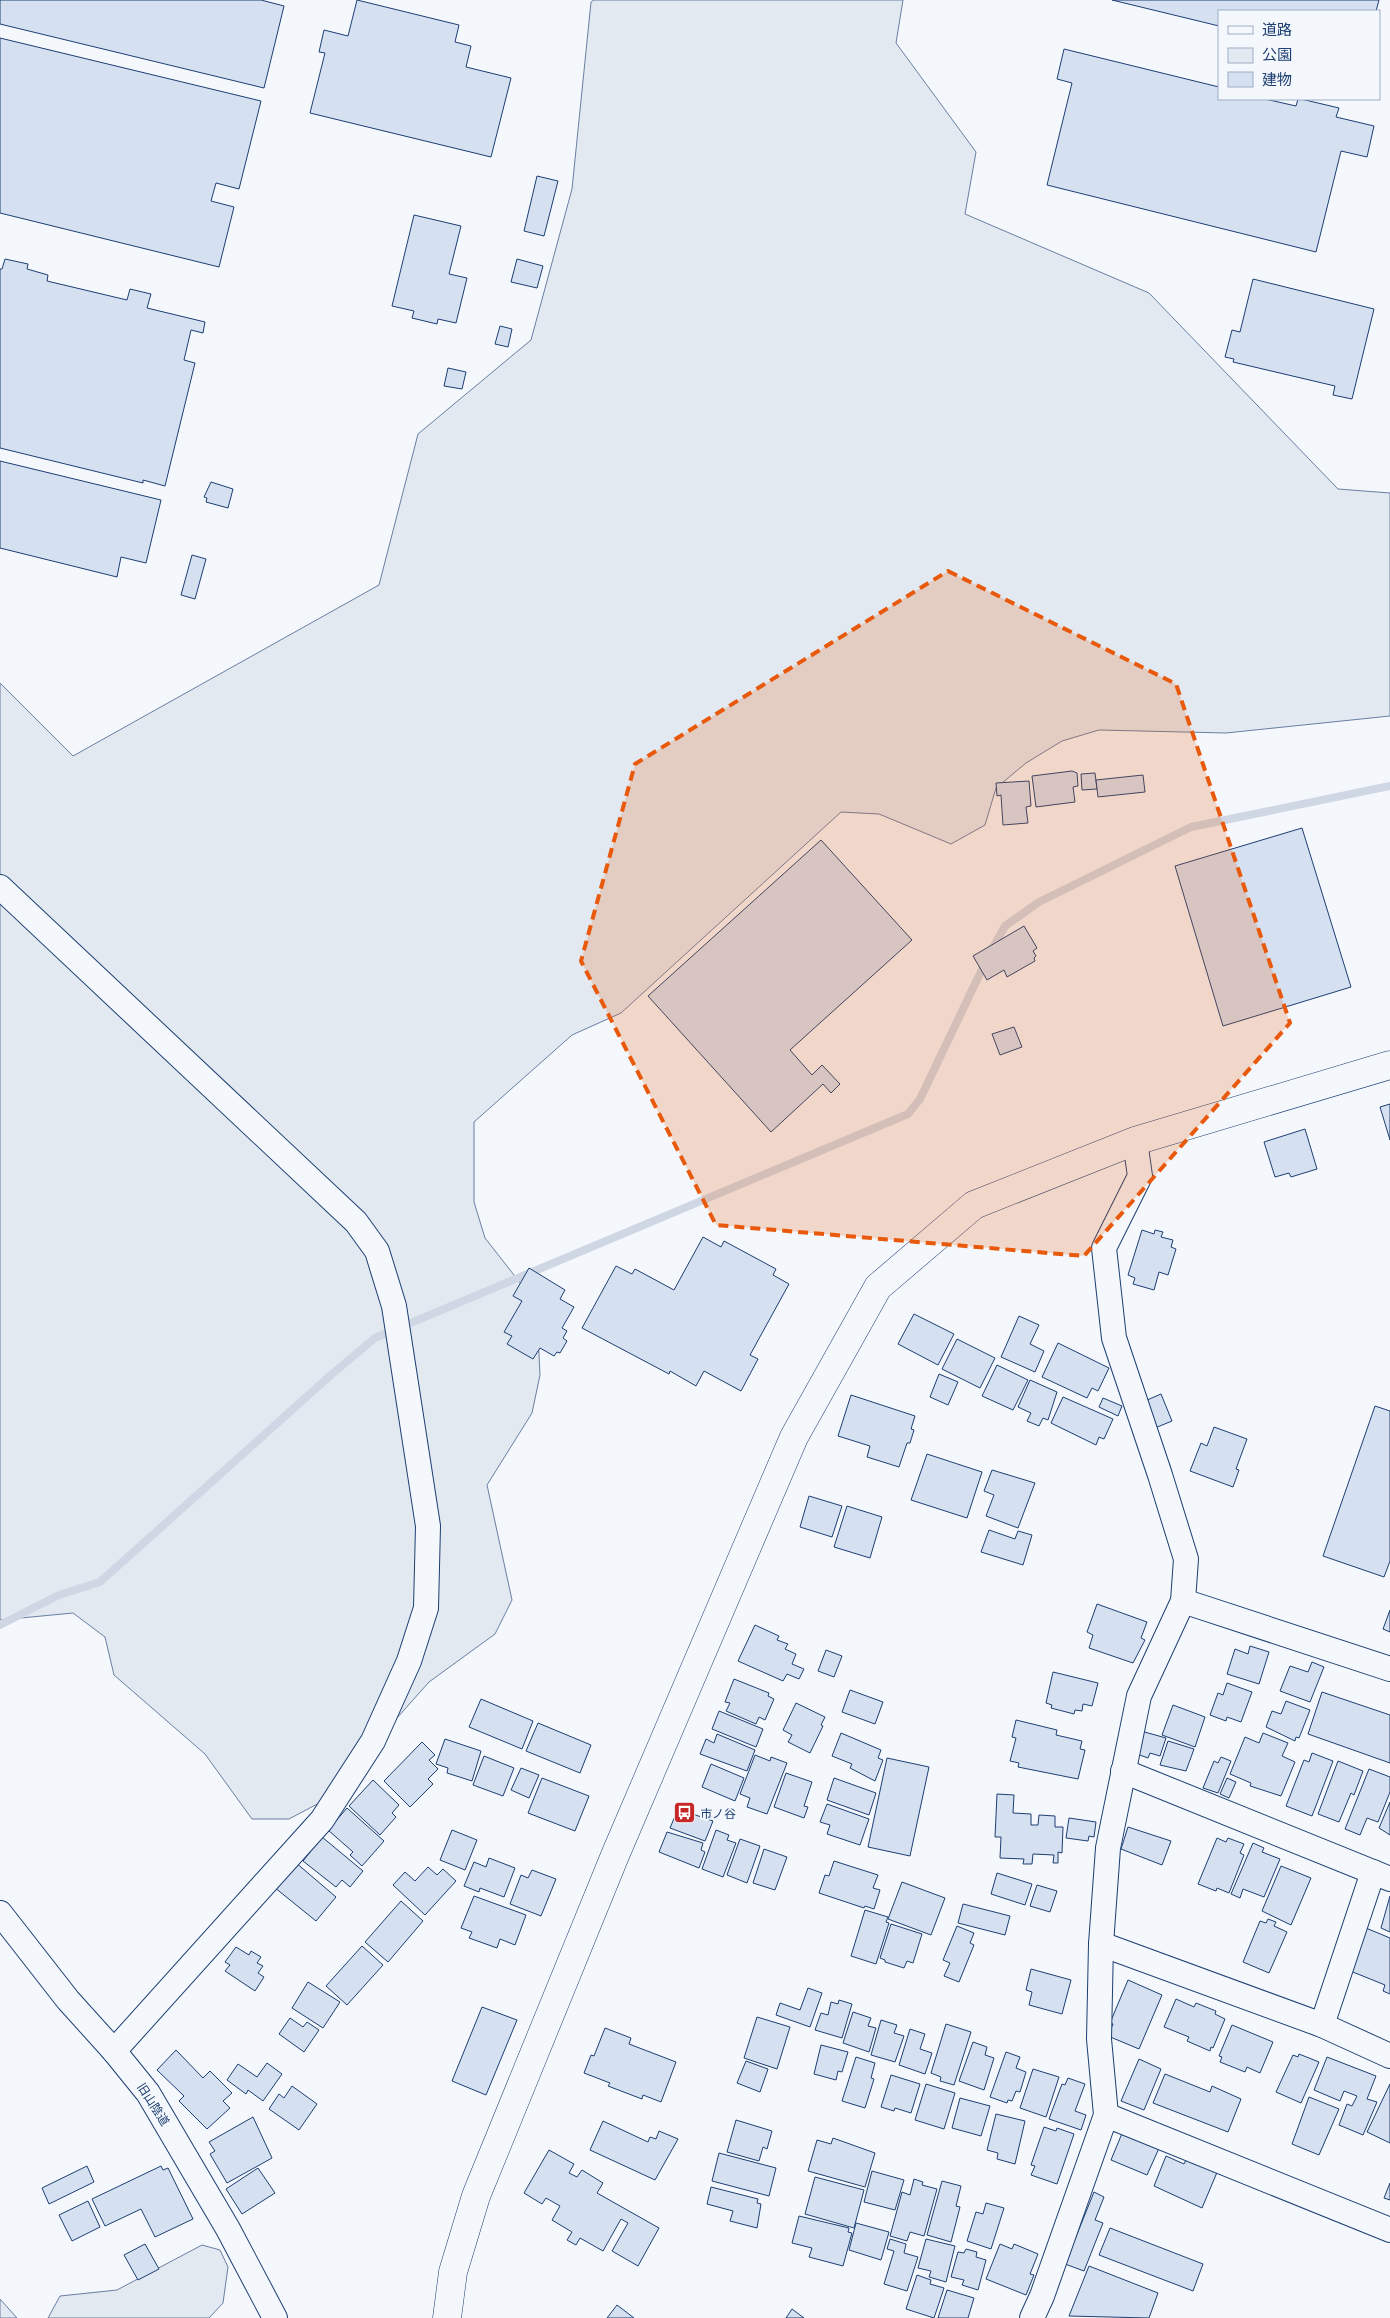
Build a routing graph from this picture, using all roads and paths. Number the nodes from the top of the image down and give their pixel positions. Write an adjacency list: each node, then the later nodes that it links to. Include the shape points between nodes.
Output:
1 (0, 888): 11 (street, via 356,1222 378,1251 394,1306 428,1526 426,1608 409,1661 372,1741 322,1820)
2 (1390, 1065): 3 (street)
3 (1135, 1141): 4 (street, via 1140,1176 1104,1248 1114,1338 1186,1559); 16 (street, via 974,1205 878,1287 794,1437 616,1853 476,2196 453,2272)
4 (1183, 1601): 5 (street); 6 (street, via 1139,1696)
5 (1390, 1669)
6 (1123, 1771): 7 (street); 9 (street, via 1108,1848)
7 (1381, 1876): 10 (street)
8 (0, 1913): 11 (street, 旧山陰道, via 68,2000)
9 (1101, 1944): 10 (street); 13 (street, via 1099,2039)
10 (1322, 2025): 12 (street)
11 (114, 2051): 15 (street, 旧山陰道, via 148,2093 228,2229)
12 (1390, 2056)
13 (1106, 2115): 14 (street); 17 (street)
14 (1390, 2230)
15 (275, 2318)
16 (447, 2318)
17 (1032, 2318)

